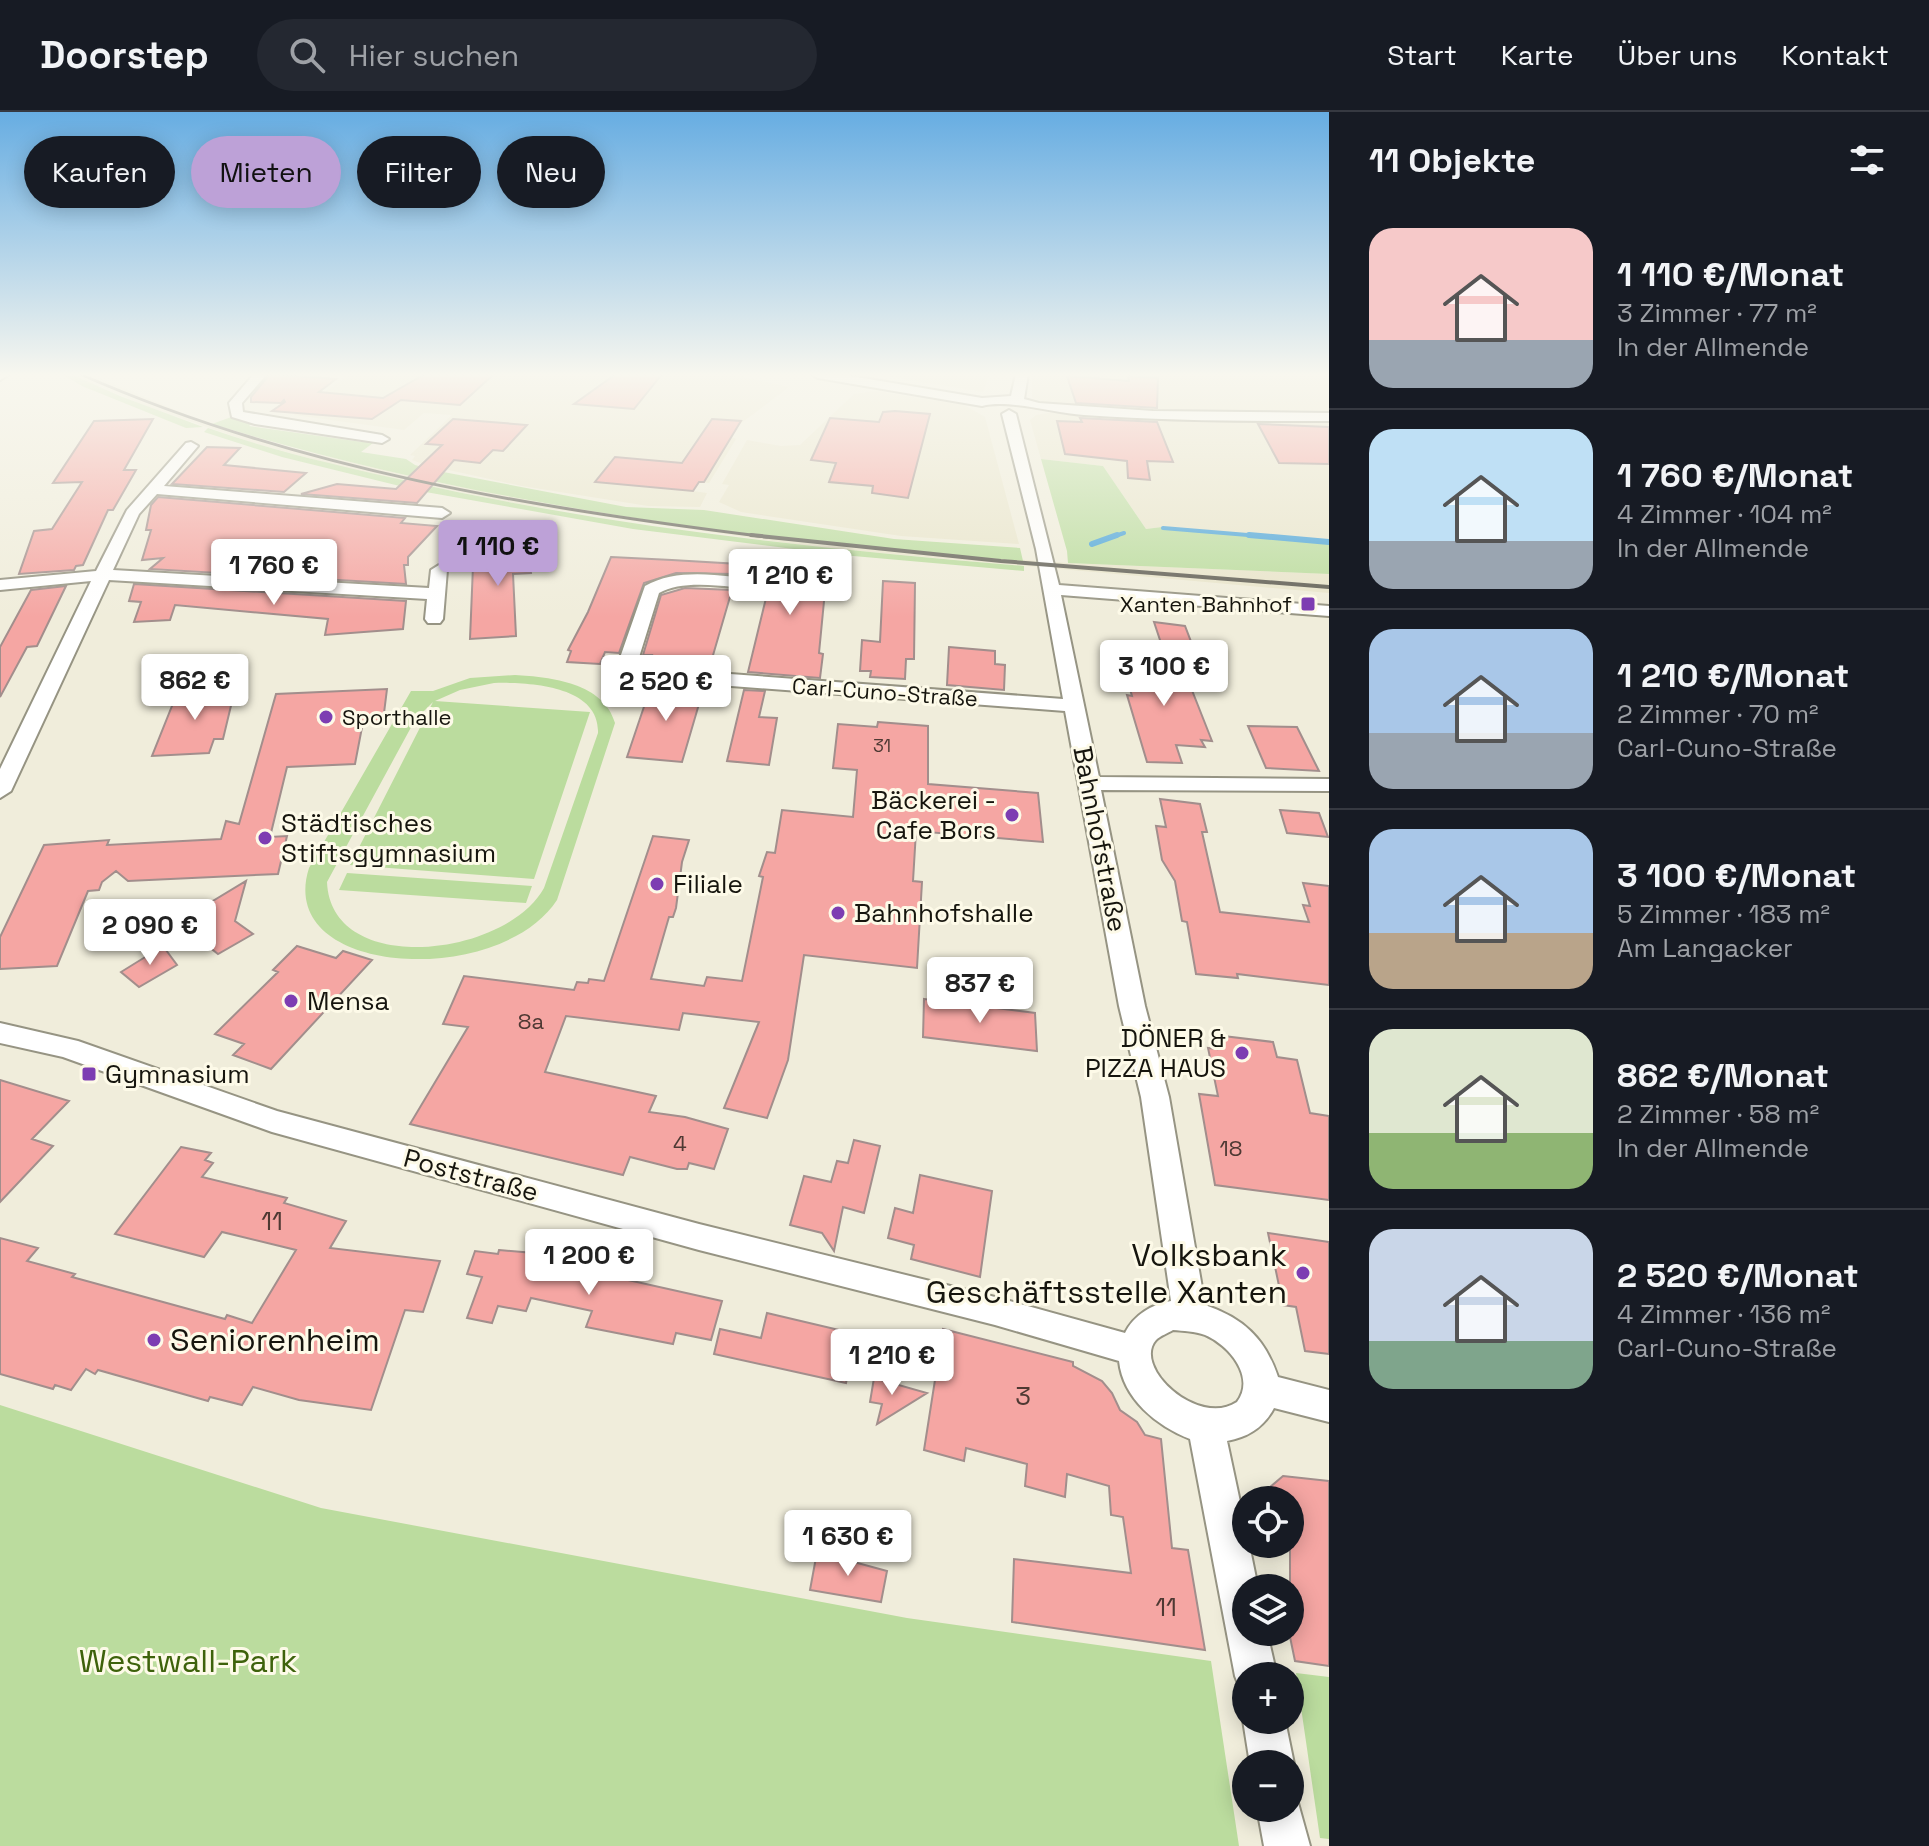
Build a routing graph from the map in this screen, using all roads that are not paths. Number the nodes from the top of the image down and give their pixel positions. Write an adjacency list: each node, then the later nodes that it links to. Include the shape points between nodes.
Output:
1 (182, 455): 3 (street)
2 (1020, 455): 9 (street, Bahnhofstraße)
3 (150, 489): 4 (street); 6 (street, via 132,513)
4 (442, 513)
5 (439, 570): 10 (street)
6 (104, 575): 7 (street); 10 (street); 16 (street)
7 (0, 585)
8 (778, 587): 13 (street, Carl-Cuno-Straße, via 678,581 656,585 625,672)
9 (1051, 589): 11 (street); 13 (street, Bahnhofstraße)
10 (438, 594): 12 (street)
11 (1329, 611)
12 (434, 619)
13 (1074, 706): 14 (street, Bahnhofstraße)
14 (1090, 783): 15 (street); 18 (street, Bahnhofstraße, via 1132,1006 1155,1097)
15 (1329, 785)
16 (0, 791)
17 (0, 1033): 19 (street, Poststraße, via 68,1048 272,1121)
18 (1190, 1316): 19 (street, via 1168,1315 1151,1322); 20 (street, via 1226,1329 1242,1342 1261,1373)
19 (1133, 1350): 22 (street, via 1137,1374 1153,1397 1177,1416)
20 (1263, 1389): 21 (street); 22 (street, via 1255,1411 1234,1424)
21 (1329, 1406)
22 (1206, 1425): 23 (street)
23 (1235, 1574)
24 (1282, 1822): 25 (street)
25 (1287, 1846)

